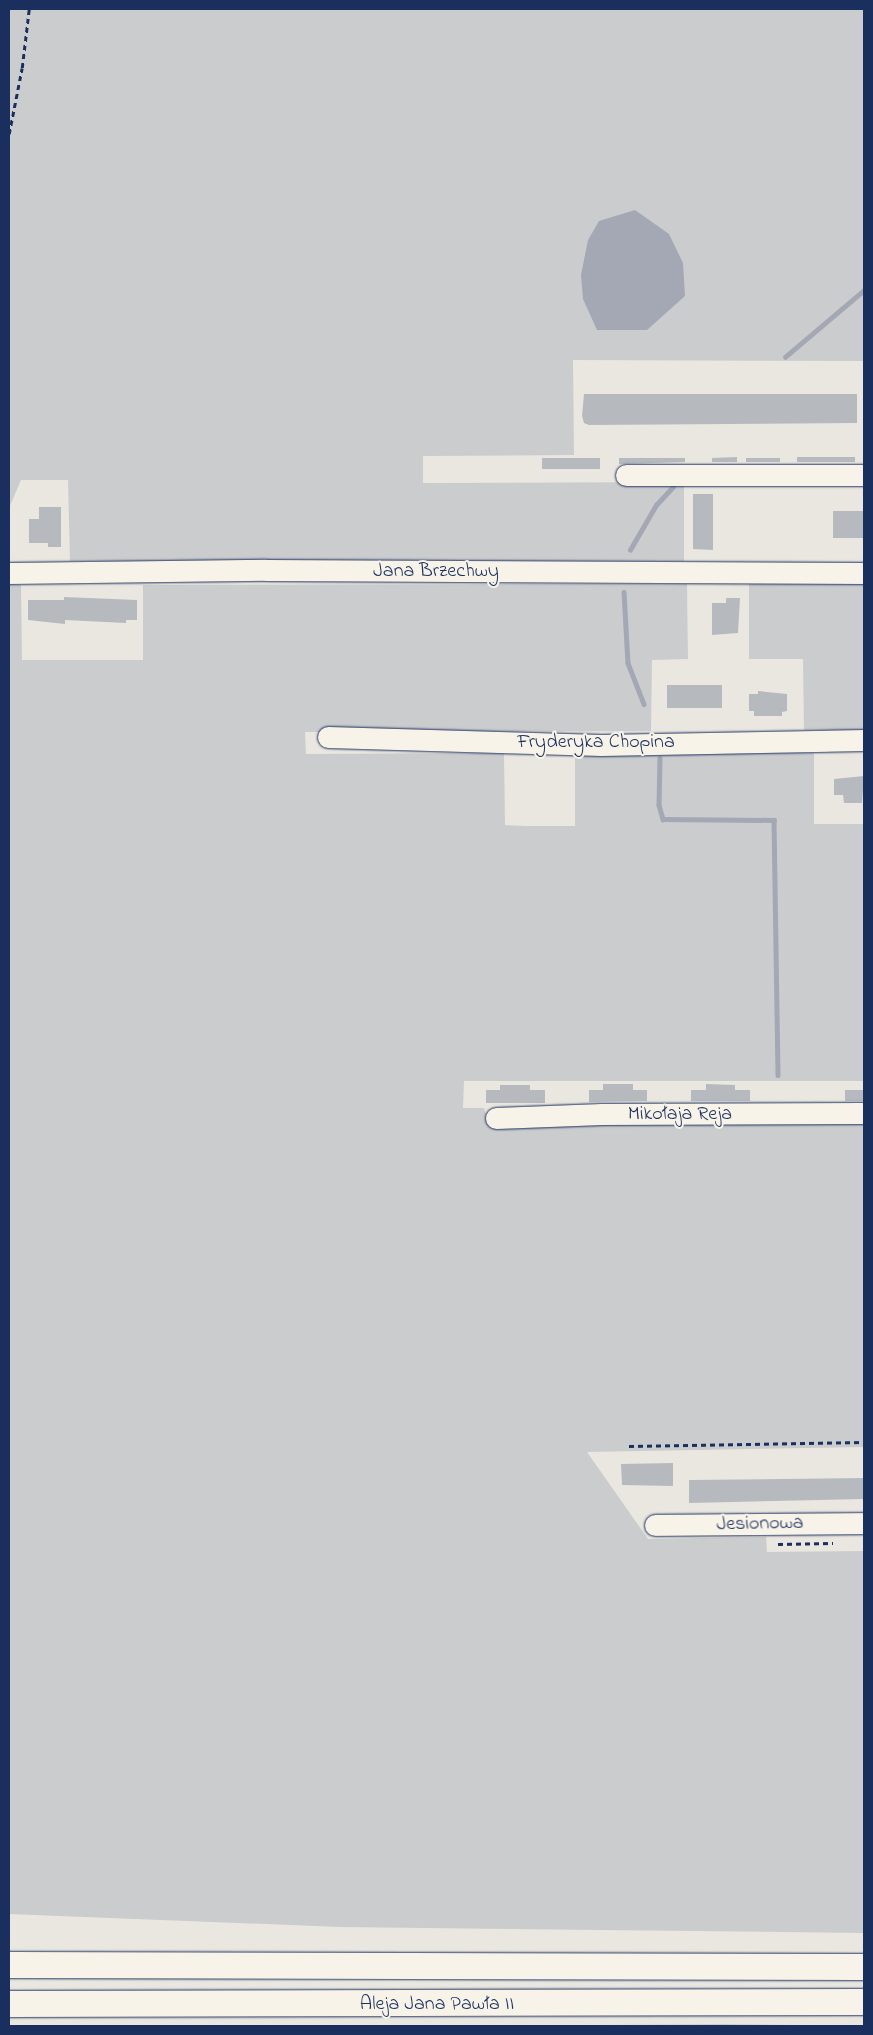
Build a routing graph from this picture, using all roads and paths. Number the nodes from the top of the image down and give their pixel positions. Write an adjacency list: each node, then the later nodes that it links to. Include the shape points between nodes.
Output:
1 (29, 9): 2 (path)
2 (9, 134)
3 (626, 475): 4 (street)
4 (864, 476)
5 (9, 573): 6 (street, Jana Brzechwy, via 266,570)
6 (864, 573)
7 (328, 737): 8 (street, Fryderyka Chopina, via 601,745)
8 (864, 740)
9 (864, 1114): 10 (street, Mikołaja Reja, via 612,1114)
10 (496, 1118)
11 (864, 1442): 12 (path)
12 (629, 1446)
13 (864, 1523): 14 (street, Jesionowa)
14 (655, 1525)
15 (836, 1543): 16 (path)
16 (778, 1544)
17 (9, 1965): 18 (main road, Aleja Jana Pawła II)
18 (864, 1967)
19 (864, 2002): 20 (main road, Aleja Jana Pawła II)
20 (9, 2004)

